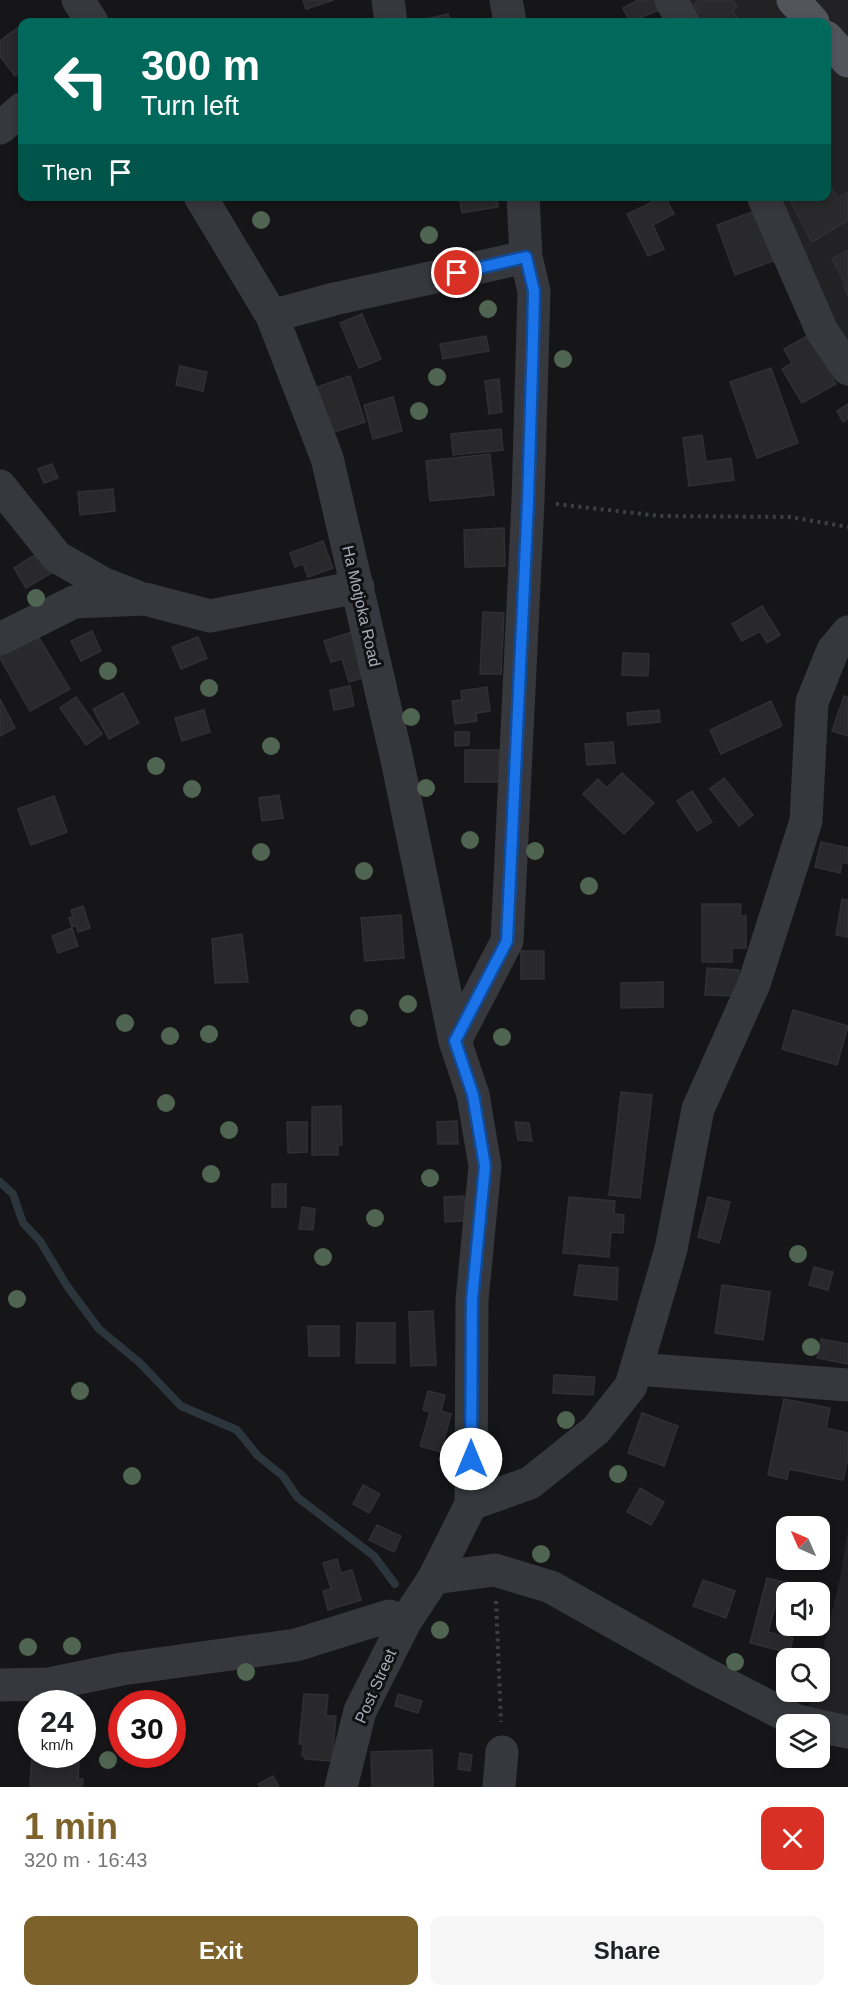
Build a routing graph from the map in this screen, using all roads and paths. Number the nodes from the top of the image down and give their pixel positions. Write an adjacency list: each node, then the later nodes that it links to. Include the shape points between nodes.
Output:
1 (78, 0): 6 (street)
2 (388, 0): 7 (street)
3 (506, 0): 8 (street)
4 (670, 0): 9 (street)
5 (793, 0): 10 (main road)
6 (89, 18)
7 (391, 18)
8 (509, 18)
9 (681, 18)
10 (809, 18)
11 (831, 42): 12 (main road)
12 (848, 61)
13 (18, 113): 14 (street)
14 (0, 128)
15 (203, 201): 19 (street, Ha Motjoka Road)
16 (523, 201): 18 (street)
17 (766, 201): 20 (street, via 822,331)
18 (526, 257): 19 (street); 22 (street, via 534,291)
19 (272, 316): 24 (street, Ha Motjoka Road, via 327,458)
20 (848, 369)
21 (0, 486): 25 (street, via 57,557 104,584)
22 (528, 501): 23 (path, via 660,516 789,517); 28 (street, via 507,941)
23 (848, 526)
24 (358, 587): 25 (street, via 210,616); 28 (street, Ha Motjoka Road)
25 (145, 599): 27 (street, via 74,603)
26 (848, 632): 29 (street, via 833,650 812,702 806,821 754,984 698,1109 671,1249)
27 (0, 639)
28 (455, 1041): 31 (street, Ha Motjoka Road, via 473,1095 485,1166 472,1300)
29 (636, 1369): 30 (street); 31 (street, via 631,1386 596,1430 530,1483)
30 (848, 1385)
31 (471, 1504): 33 (street, Ha Motjoka Road)
32 (495, 1570): 33 (street); 36 (street, via 551,1587); 39 (path)
33 (434, 1578): 34 (street, Post Street)
34 (405, 1622): 35 (street, via 389,1616 296,1645 122,1669 49,1684); 40 (street, Post Street, via 360,1711)
35 (0, 1685)
36 (783, 1714)
37 (830, 1728): 38 (street)
38 (848, 1732)
39 (502, 1752): 41 (street)
40 (341, 1787)
41 (499, 1787)

